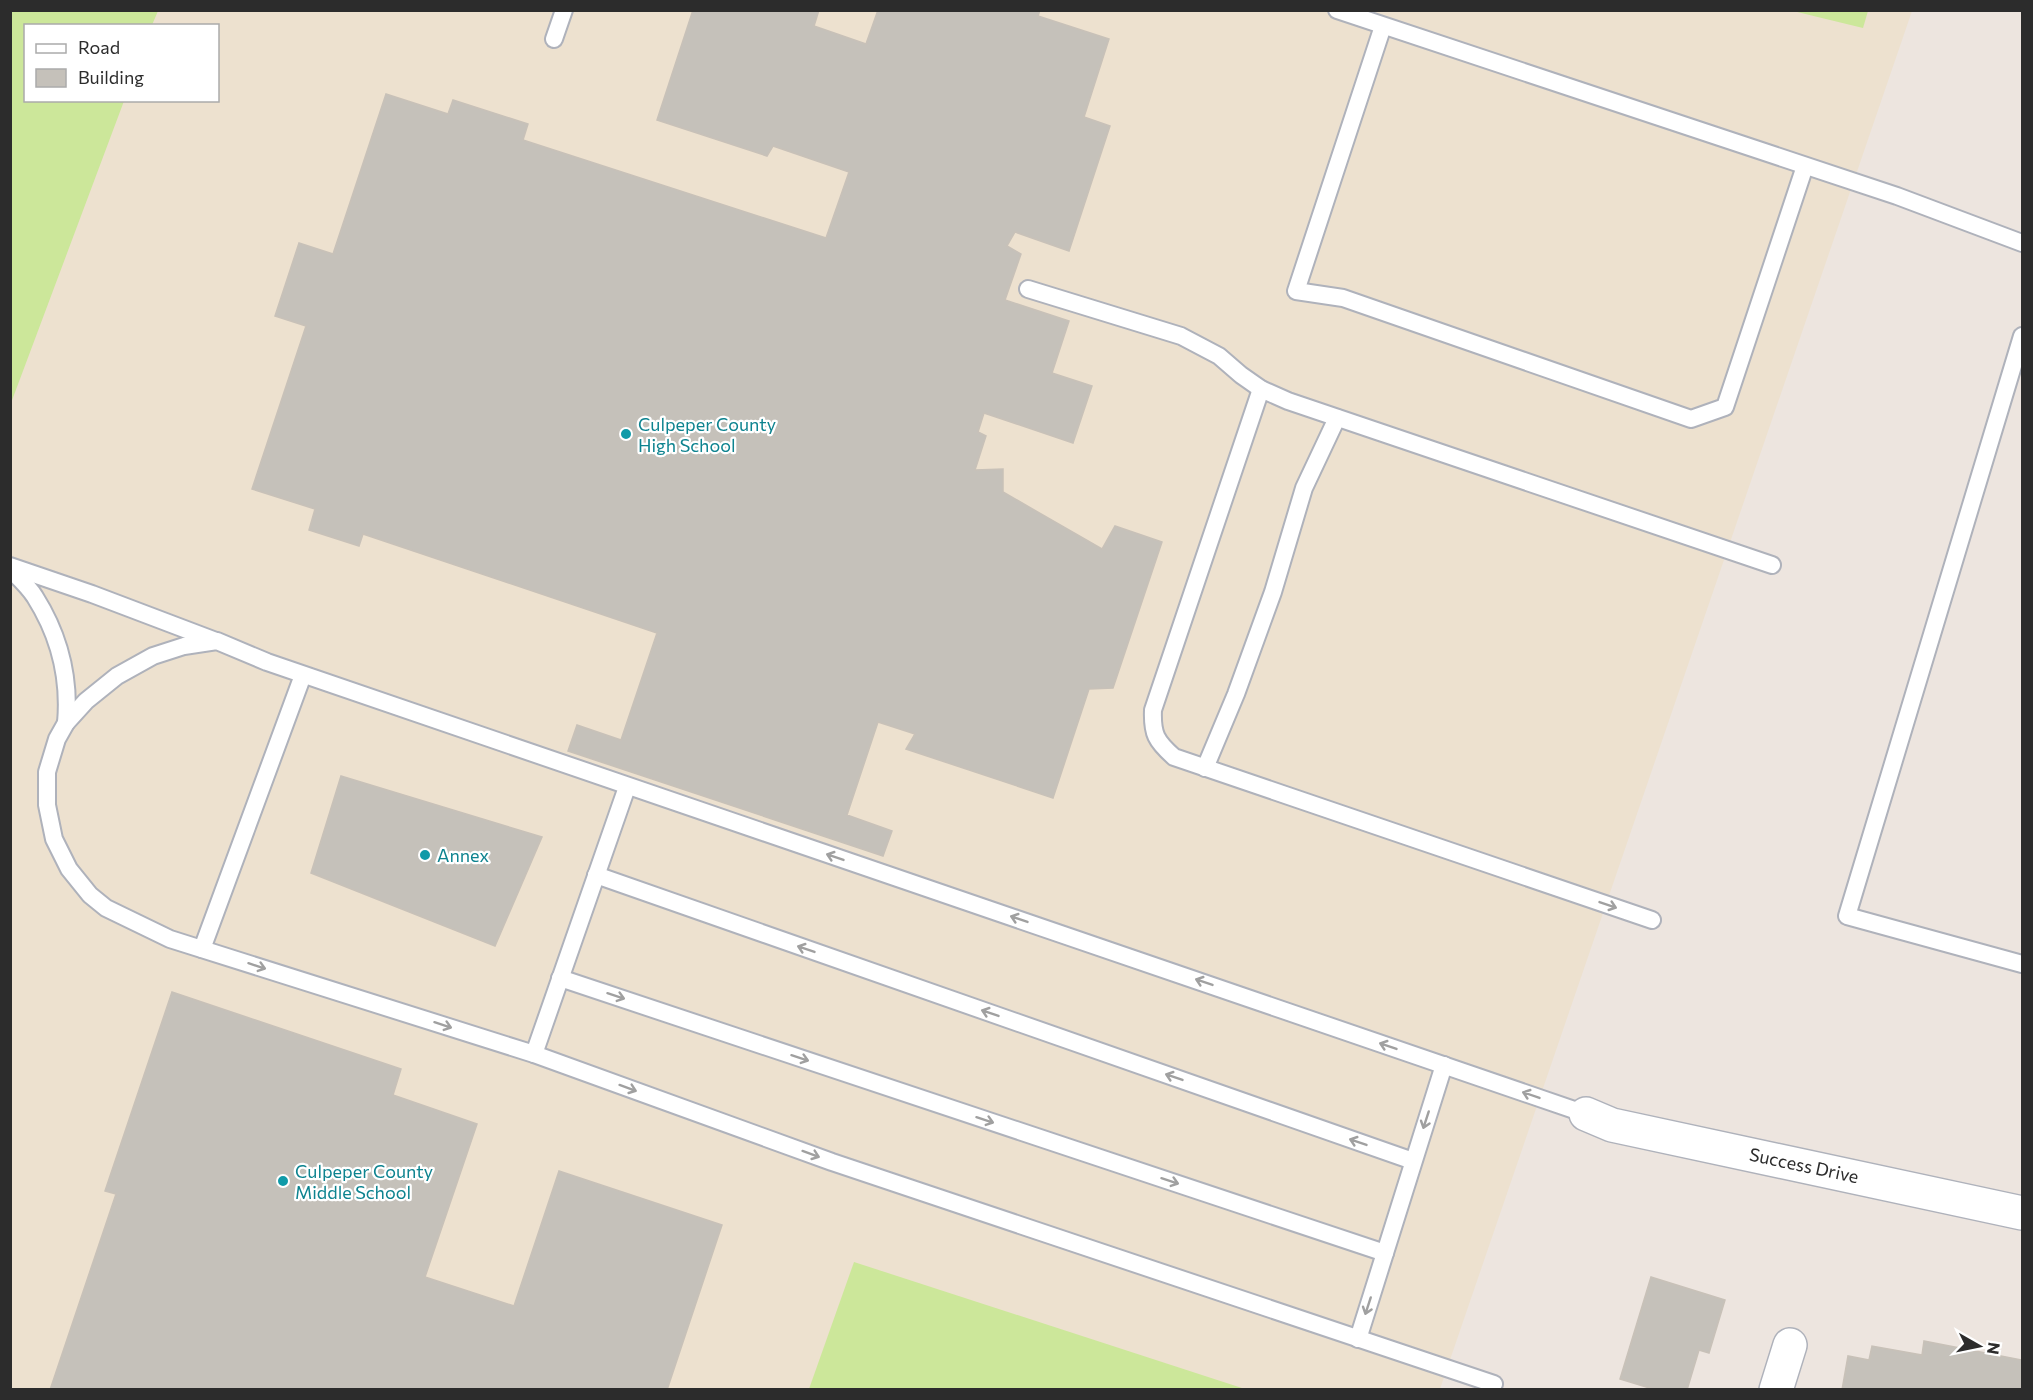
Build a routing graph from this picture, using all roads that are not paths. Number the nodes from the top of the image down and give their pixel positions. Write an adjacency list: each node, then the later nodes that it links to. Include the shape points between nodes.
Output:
1 (564, 10): 4 (lane)
2 (1337, 10): 3 (lane)
3 (1383, 26): 5 (lane); 5 (lane, via 1296,291 1343,298 1691,419 1725,406)
4 (554, 39)
5 (1805, 166): 6 (lane)
6 (2022, 243)
7 (1028, 288): 9 (lane, via 1181,336 1219,356)
8 (2022, 336): 21 (lane, via 1847,916)
9 (1261, 389): 10 (lane); 16 (lane, via 1153,710 1153,728 1160,745 1174,757)
10 (1336, 418): 11 (lane); 16 (lane, via 1304,488 1273,592)
11 (1772, 565)
12 (10, 567): 13 (lane); 15 (lane, via 34,595 53,630 64,668)
13 (217, 641): 14 (lane); 15 (lane, via 153,656 117,676)
14 (303, 675): 17 (lane); 20 (lane)
15 (66, 723): 20 (lane, via 47,772 46,806 54,839 69,869 106,908 170,939)
16 (1205, 768): 19 (lane, one-way to 19)
17 (627, 787): 18 (lane); 24 (lane, one-way to 17)
18 (596, 875): 22 (lane); 26 (lane, one-way to 18)
19 (1652, 921)
20 (202, 949): 23 (lane, one-way to 23)
21 (2022, 964)
22 (560, 978): 23 (lane); 28 (lane, one-way to 28)
23 (534, 1054): 29 (lane, one-way to 29, via 832,1162)
24 (1444, 1065): 25 (lane, one-way to 24); 26 (lane, one-way to 26)
25 (1586, 1114): 27 (street, Success Drive, via 1612,1125)
26 (1413, 1161): 28 (lane)
27 (2022, 1213)
28 (1385, 1253): 29 (lane, one-way to 29)
29 (1358, 1339): 31 (lane)
30 (1791, 1345): 32 (street)
31 (1494, 1384)
32 (1776, 1389)

